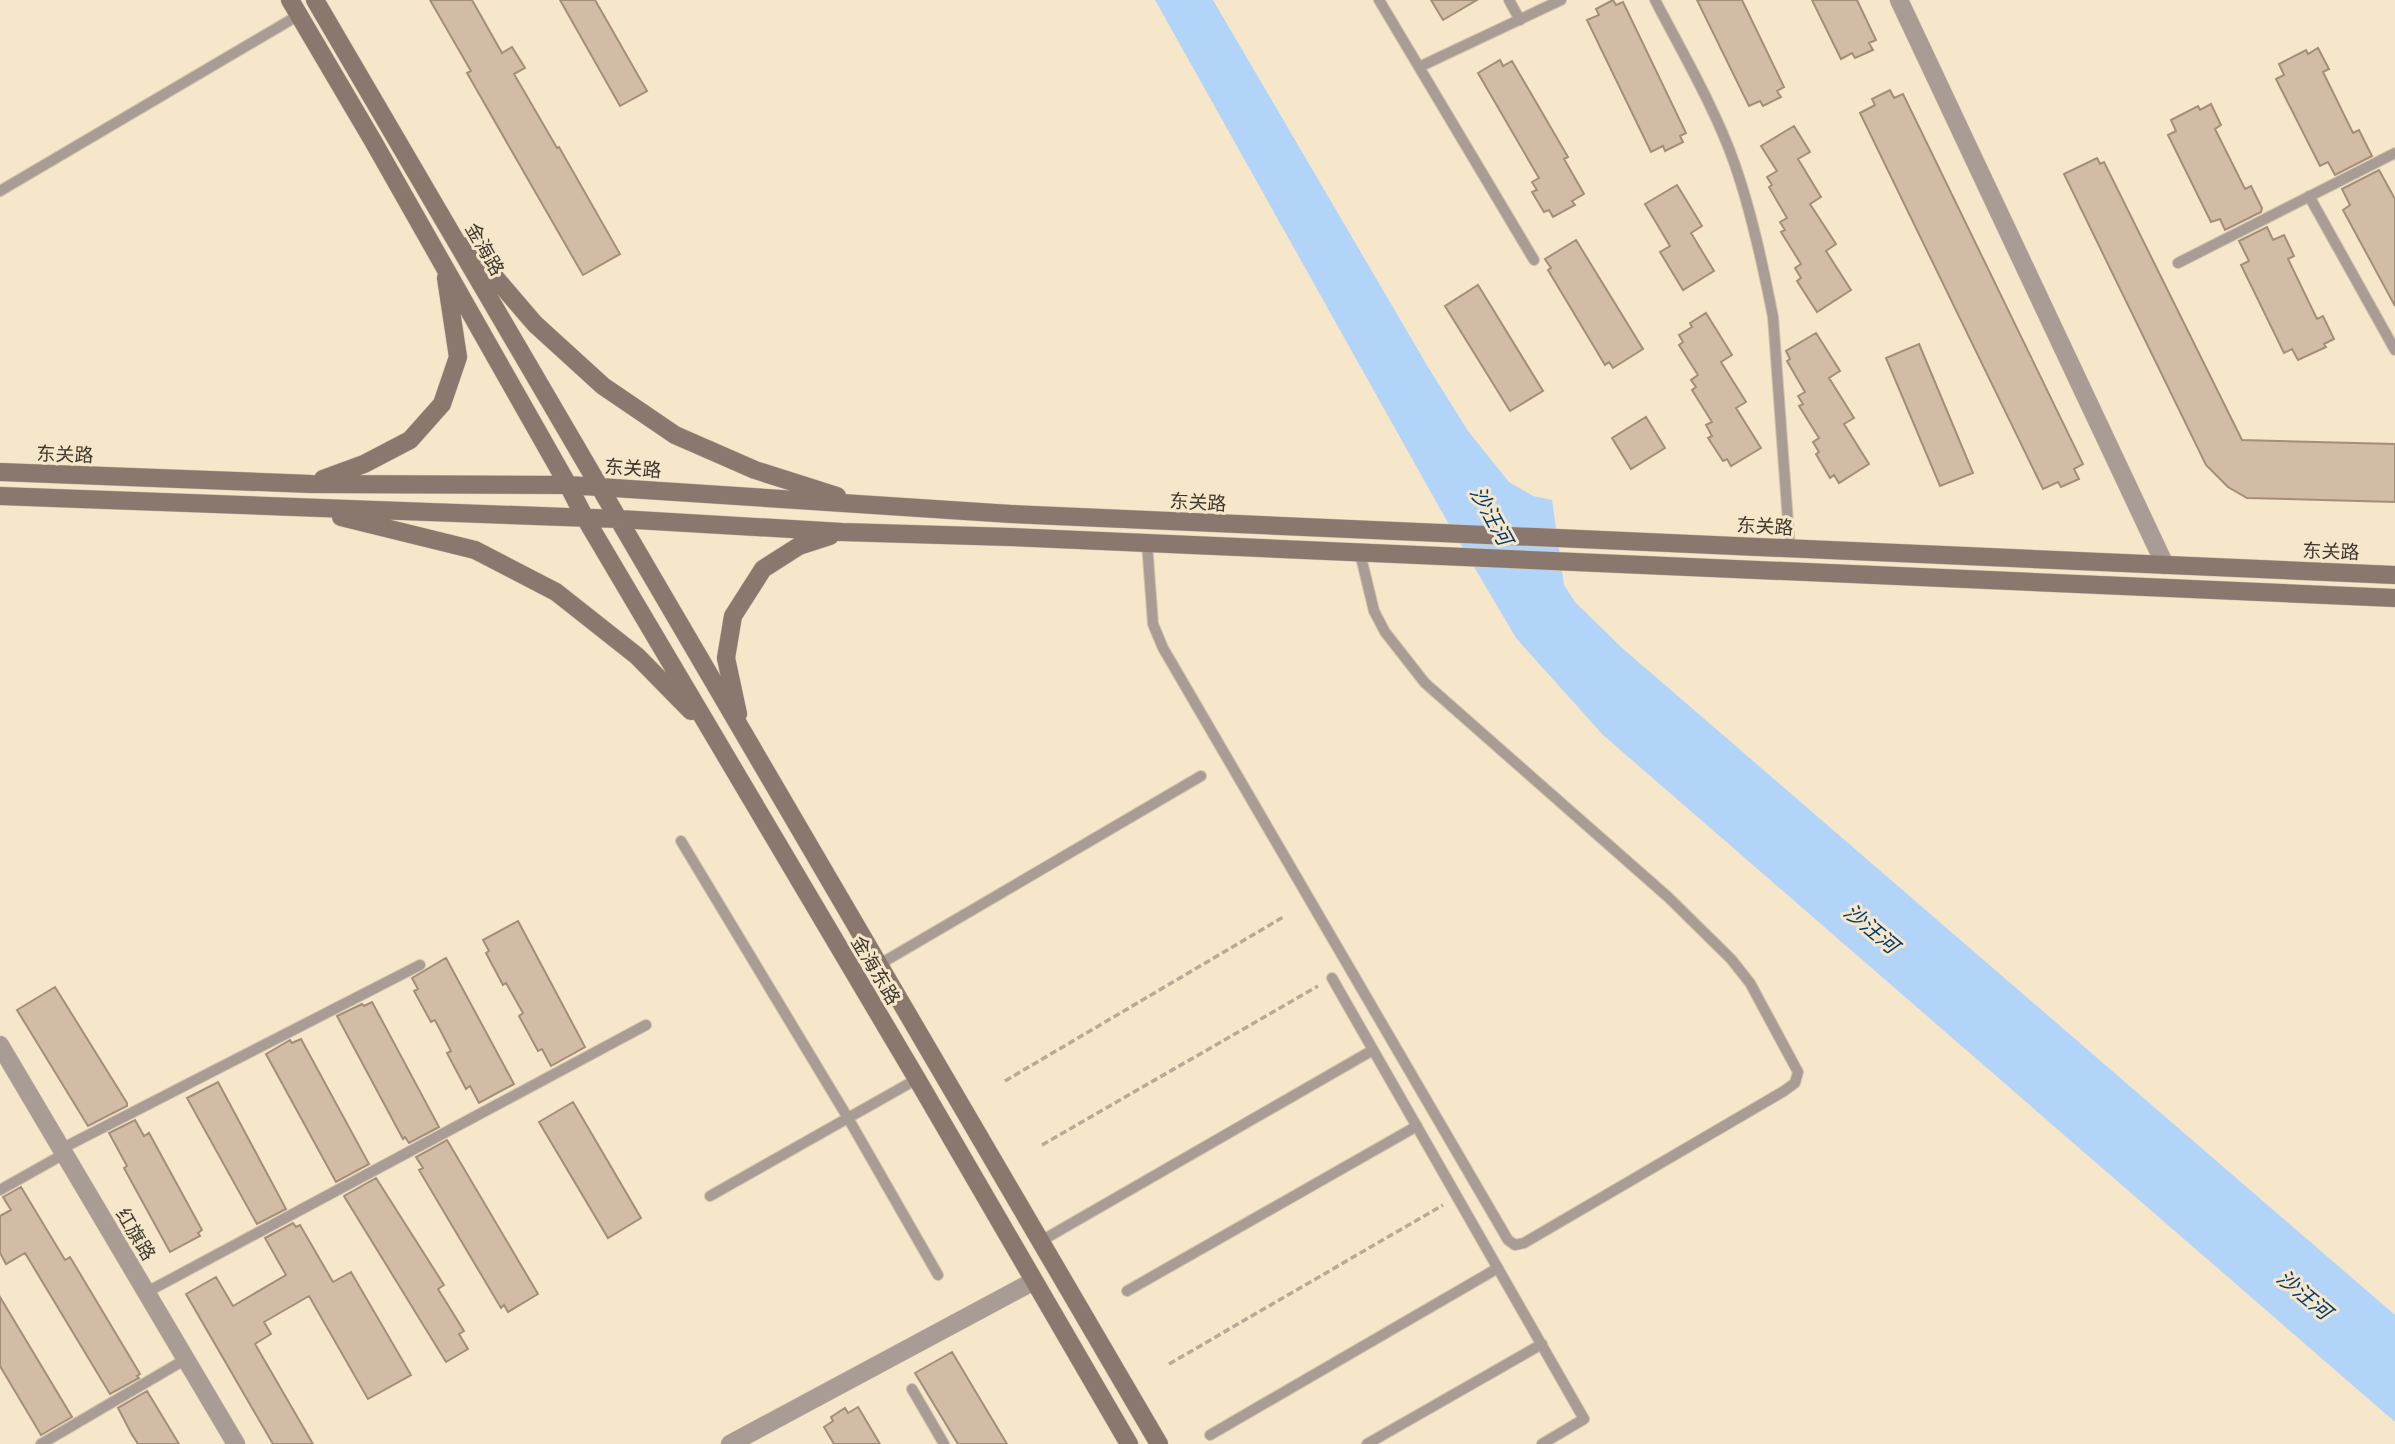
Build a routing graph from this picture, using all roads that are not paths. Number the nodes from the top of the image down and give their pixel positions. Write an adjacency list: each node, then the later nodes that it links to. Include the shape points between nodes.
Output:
1 (316, 0): 13 (main road, 金海路)
2 (1379, 0): 9 (lane)
3 (1509, 0): 8 (lane)
4 (1561, 0): 8 (lane)
5 (1655, 0): 29 (lane, via 1734,164 1767,285)
6 (1899, 0): 31 (street)
7 (294, 7): 11 (lane); 16 (main road)
8 (1520, 20): 9 (lane)
9 (1419, 67): 14 (lane)
10 (2395, 153): 12 (lane)
11 (0, 191)
12 (2309, 196): 15 (lane); 17 (lane)
13 (439, 212): 21 (main road, 金海路); 23 (main road, via 535,324 603,386 676,435 755,470)
14 (1534, 260)
15 (2178, 263)
16 (445, 267): 19 (main road, via 458,357 442,404 410,440); 20 (main road)
17 (2395, 350)
18 (0, 472): 19 (main road, 东关路)
19 (311, 484): 20 (main road, 东关路)
20 (568, 485): 21 (main road, 东关路); 25 (main road)
21 (600, 487): 23 (main road, 东关路); 26 (main road, 金海路)
22 (0, 496): 24 (main road)
23 (864, 505): 29 (main road, 东关路)
24 (307, 508): 25 (main road); 35 (main road, via 475,550 556,592 637,656)
25 (585, 519): 26 (main road); 35 (main road, 金海东路)
26 (619, 519): 27 (main road); 34 (main road, 金海东路)
27 (842, 532): 28 (main road); 34 (main road, via 799,546 763,569 733,616 726,658)
28 (1147, 544): 30 (main road); 30 (lane, via 1153,624 1163,648 1508,1240 1515,1245 1524,1243 1784,1091 1798,1072 1731,959 1668,897 1425,683 1374,611)
29 (1790, 549): 31 (main road, 东关路)
30 (1360, 553): 33 (main road)
31 (2165, 565): 32 (main road, 东关路)
32 (2395, 575)
33 (2395, 598)
34 (741, 727): 38 (main road, 金海东路)
35 (710, 732): 44 (main road, 金海东路)
36 (1201, 776): 38 (lane)
37 (681, 841): 45 (lane)
38 (880, 964): 50 (main road, 金海东路)
39 (420, 965): 47 (lane)
40 (1332, 978): 43 (lane)
41 (646, 1025): 55 (lane)
42 (0, 1045): 47 (street, 红旗路)
43 (1373, 1050): 46 (lane); 50 (lane)
44 (917, 1079): 45 (lane); 53 (main road, 金海东路)
45 (848, 1118): 49 (lane); 52 (lane)
46 (1417, 1126): 51 (lane); 54 (lane)
47 (63, 1151): 48 (lane); 55 (street, 红旗路)
48 (0, 1190)
49 (709, 1196)
50 (1041, 1241): 65 (main road, 金海东路)
51 (1498, 1268): 56 (lane); 59 (lane)
52 (938, 1275)
53 (1034, 1280): 62 (street); 64 (main road, 金海东路)
54 (1127, 1291)
55 (147, 1292): 57 (street, 红旗路)
56 (1542, 1344): 66 (lane); 67 (lane, via 1584,1419)
57 (186, 1359): 60 (lane); 61 (street, 红旗路)
58 (912, 1389): 63 (lane)
59 (1210, 1435)
60 (41, 1444)
61 (236, 1444)
62 (730, 1444)
63 (944, 1444)
64 (1129, 1444)
65 (1159, 1444)
66 (1367, 1444)
67 (1542, 1444)

